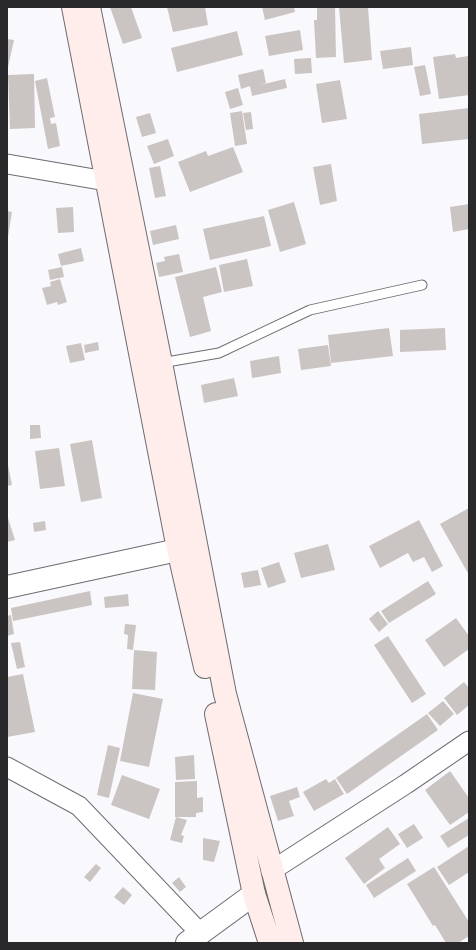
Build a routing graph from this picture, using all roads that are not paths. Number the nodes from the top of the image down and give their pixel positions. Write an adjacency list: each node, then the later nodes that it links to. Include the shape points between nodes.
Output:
1 (73, 7): 4 (main road)
2 (89, 7): 6 (main road)
3 (7, 164): 4 (street)
4 (106, 181): 7 (main road)
5 (422, 285): 6 (lane, via 310,310 219,353)
6 (161, 363): 7 (main road)
7 (187, 547): 8 (street); 11 (main road); 12 (main road, via 215,709)
8 (7, 587)
9 (469, 741): 11 (street)
10 (7, 767): 13 (street, via 79,806)
11 (271, 871): 15 (main road)
12 (254, 894): 13 (street); 14 (main road)
13 (194, 938)
14 (270, 943)
15 (292, 943)

